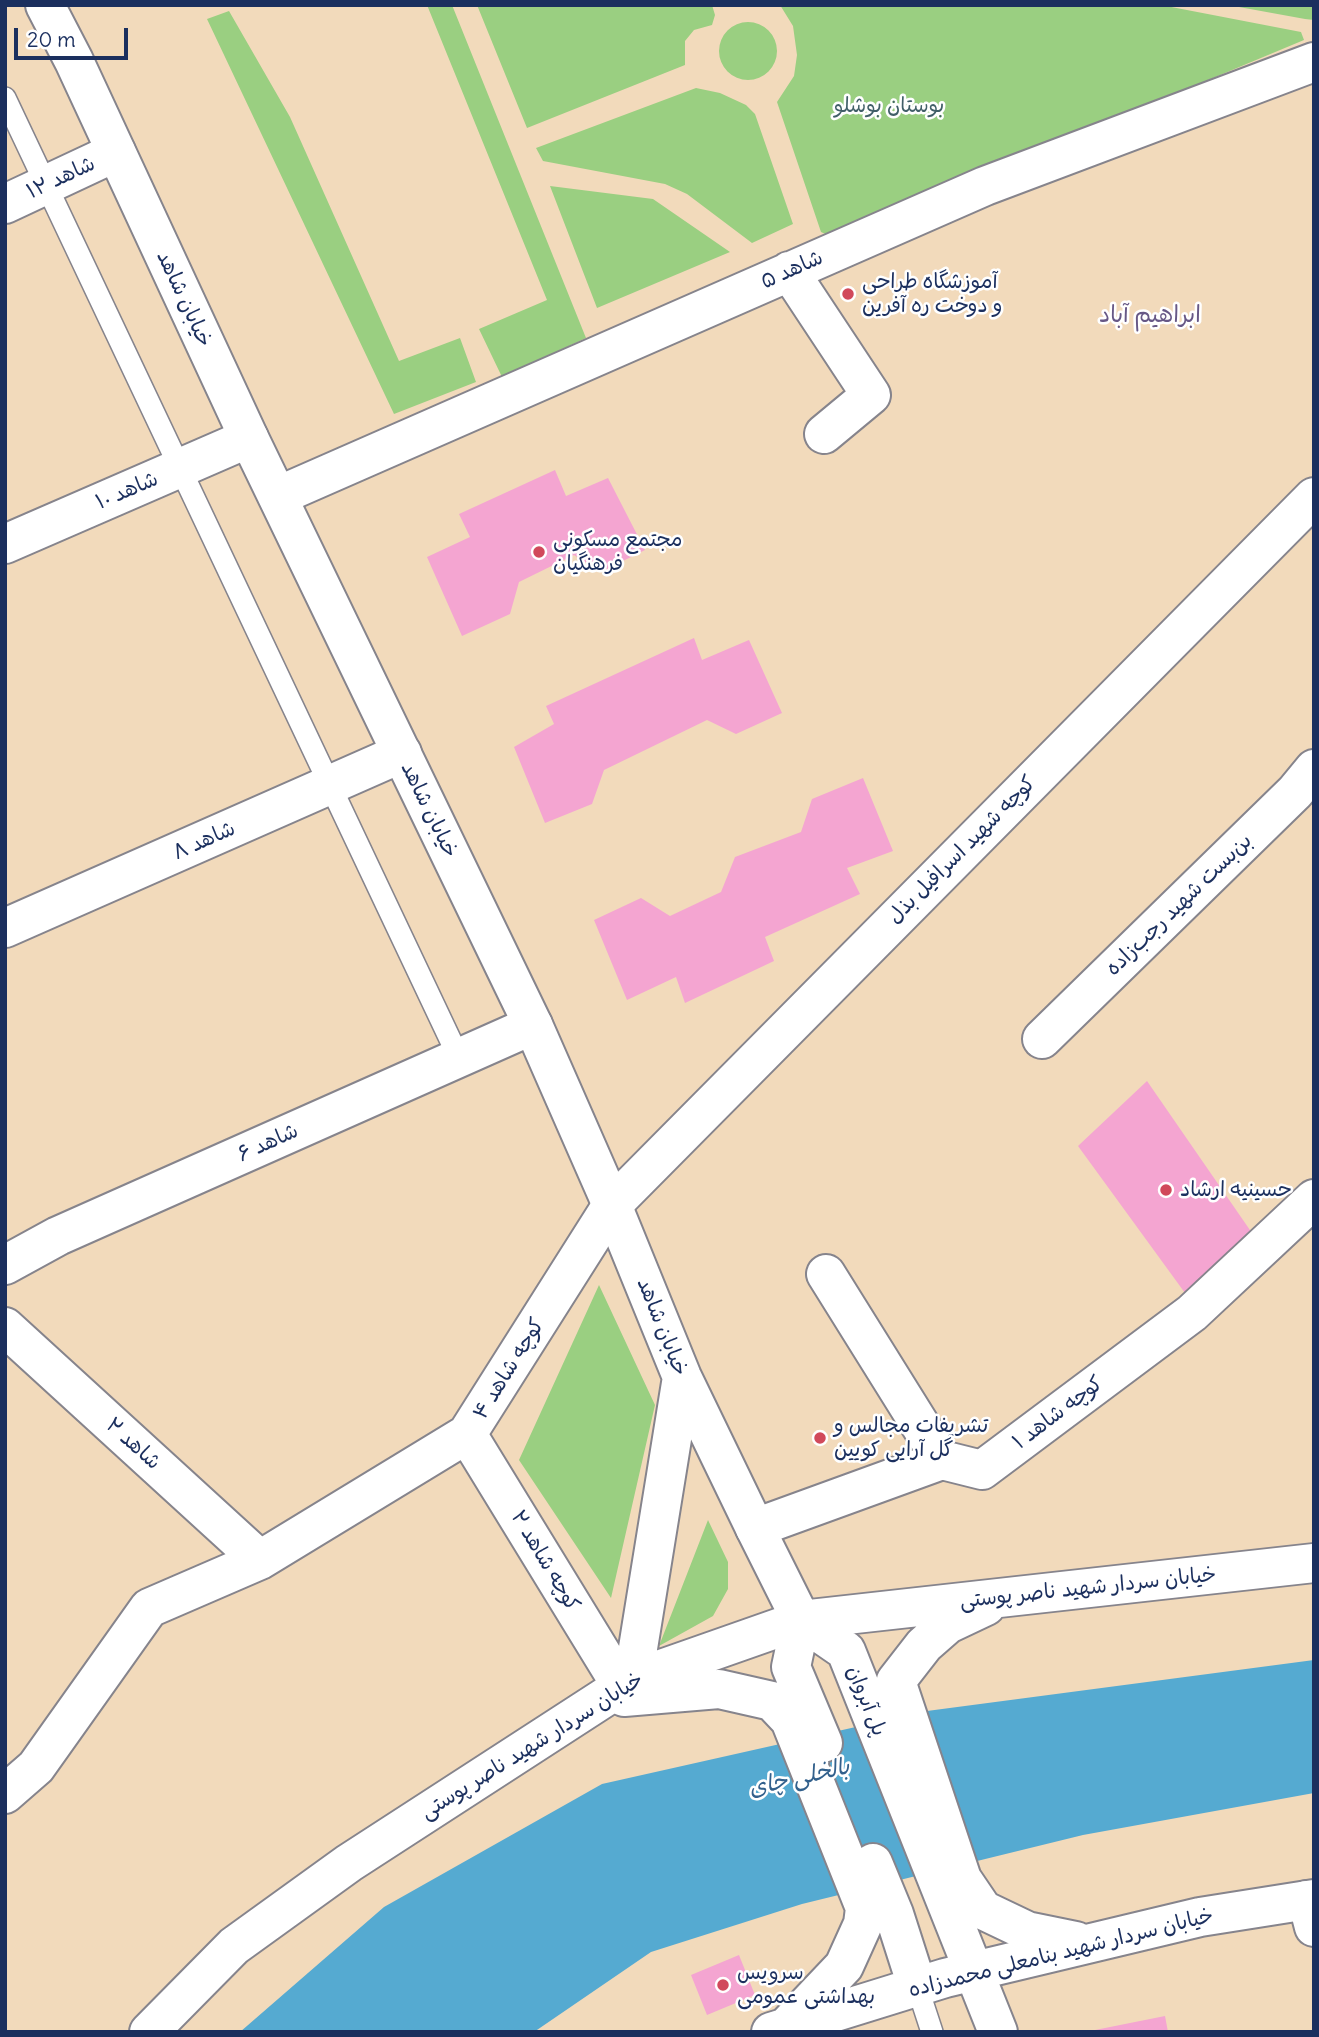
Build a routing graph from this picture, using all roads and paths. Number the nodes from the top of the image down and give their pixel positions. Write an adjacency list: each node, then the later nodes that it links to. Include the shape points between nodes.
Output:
1 (45, 5): 4 (street, خیابان شاهد)
2 (1314, 62): 7 (street, شاهد ۵, via 985,186)
3 (5, 99): 5 (lane)
4 (116, 152): 5 (street, شاهد ۱۲); 9 (street, خیابان شاهد)
5 (47, 184): 6 (street, شاهد ۱۲); 10 (lane)
6 (5, 204)
7 (789, 271): 8 (street, via 871,395); 11 (street, شاهد ۵)
8 (824, 434)
9 (249, 438): 10 (street, شاهد ۱۰); 11 (street, خیابان شاهد)
10 (178, 469): 13 (street, شاهد ۱۰); 16 (lane)
11 (278, 496): 14 (street, خیابان شاهد)
12 (1314, 497): 22 (street, کوچه شهید اسرافیل بذل)
13 (5, 544)
14 (402, 753): 16 (street, شاهد ۸); 18 (street, خیابان شاهد)
15 (1314, 769): 19 (street, بن‌بست شهید رجب‌زاده, via 1296,792)
16 (331, 785): 17 (street, شاهد ۸); 20 (lane)
17 (5, 929)
18 (533, 1025): 20 (street, شاهد ۶); 22 (street, خیابان شاهد)
19 (1042, 1039)
20 (459, 1058): 23 (street, شاهد ۶, via 58,1236)
21 (1314, 1199): 28 (street, کوچه شاهد ۱, via 1192,1313 982,1471)
22 (612, 1205): 26 (street, خیابان شاهد); 27 (street, کوچه شاهد ۴)
23 (5, 1265)
24 (826, 1274): 28 (street)
25 (5, 1327): 30 (street, شاهد ۲)
26 (682, 1377): 29 (street, خیابان شاهد); 34 (street)
27 (467, 1434): 30 (street, کوچه شاهد ۴); 34 (street, کوچه شاهد ۲)
28 (942, 1460): 29 (street)
29 (755, 1528): 33 (street, خیابان شاهد)
30 (260, 1560): 37 (street, کوچه شاهد ۴, via 149,1608 36,1767)
31 (1314, 1563): 32 (street, خیابان سردار شهید ناصر پوستی)
32 (1004, 1597): 33 (street, خیابان سردار شهید ناصر پوستی); 35 (street, via 948,1623 896,1681)
33 (801, 1619): 34 (street, خیابان سردار شهید ناصر پوستی); 35 (street, پل آبروان, via 846,1651); 36 (street, via 791,1667)
34 (620, 1688): 36 (street, via 719,1689 772,1701); 45 (street, خیابان سردار شهید ناصر پوستی, via 349,1863 234,1946)
35 (886, 1705): 38 (street)
36 (807, 1733): 40 (street)
37 (5, 1794)
38 (951, 1883): 41 (street, via 983,1910 1027,1931); 42 (street)
39 (1312, 1909): 41 (street, خیابان سردار شهید بنامعلی محمدزاده, via 1200,1917)
40 (876, 1914): 43 (street); 44 (street, via 844,1966)
41 (1089, 1943): 42 (street, خیابان سردار شهید بنامعلی محمدزاده)
42 (974, 1971): 43 (street, خیابان سردار شهید بنامعلی محمدزاده); 47 (street)
43 (917, 1986): 44 (street, خیابان سردار شهید بنامعلی محمدزاده); 46 (lane)
44 (779, 2029)
45 (149, 2032)
46 (932, 2032)
47 (998, 2032)

